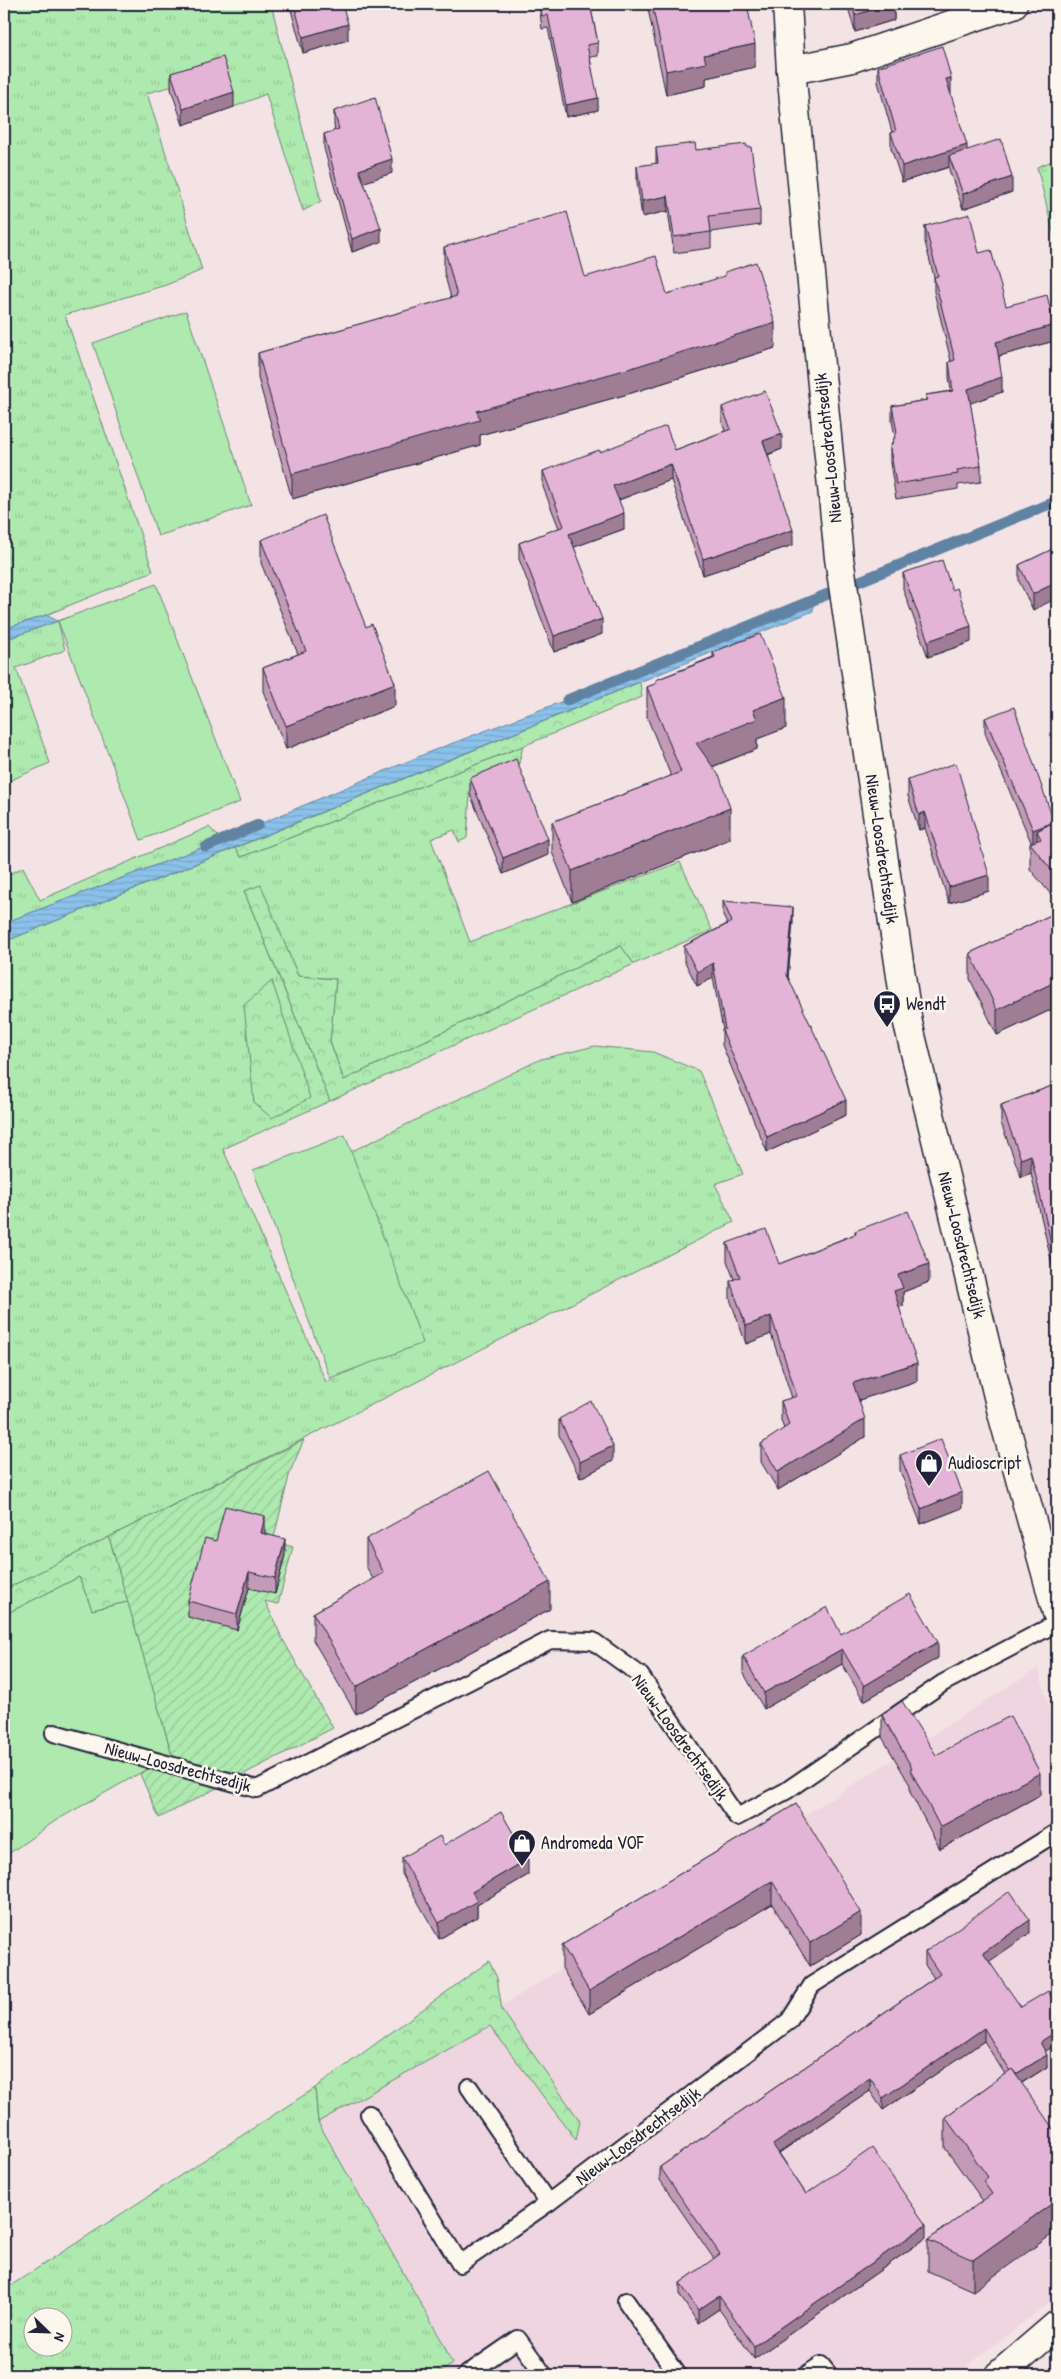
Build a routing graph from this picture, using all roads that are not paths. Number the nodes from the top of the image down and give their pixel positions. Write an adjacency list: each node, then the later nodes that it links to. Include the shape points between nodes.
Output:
1 (787, 4): 3 (street, Nieuw-Loosdrechtsedijk)
2 (1013, 4): 3 (street, via 852,58)
3 (791, 70): 4 (street, Nieuw-Loosdrechtsedijk, via 839,558 908,1023 1002,1413)
4 (1057, 1613)
5 (1057, 1623): 6 (lane, Nieuw-Loosdrechtsedijk, via 944,1683 786,1791 737,1817 640,1674 593,1641 550,1640 257,1789)
6 (54, 1733)
7 (1057, 1832): 10 (lane, Nieuw-Loosdrechtsedijk, via 812,1985 789,2021)
8 (469, 2087): 10 (lane)
9 (369, 2114): 10 (lane, Nieuw-Loosdrechtsedijk, via 460,2264)
10 (548, 2203)
11 (626, 2300): 16 (lane)
12 (1057, 2325): 18 (street)
13 (825, 2370): 17 (lane)
14 (466, 2375): 15 (lane, via 518,2339)
15 (544, 2375)
16 (678, 2375)
17 (806, 2375)
18 (999, 2375)

